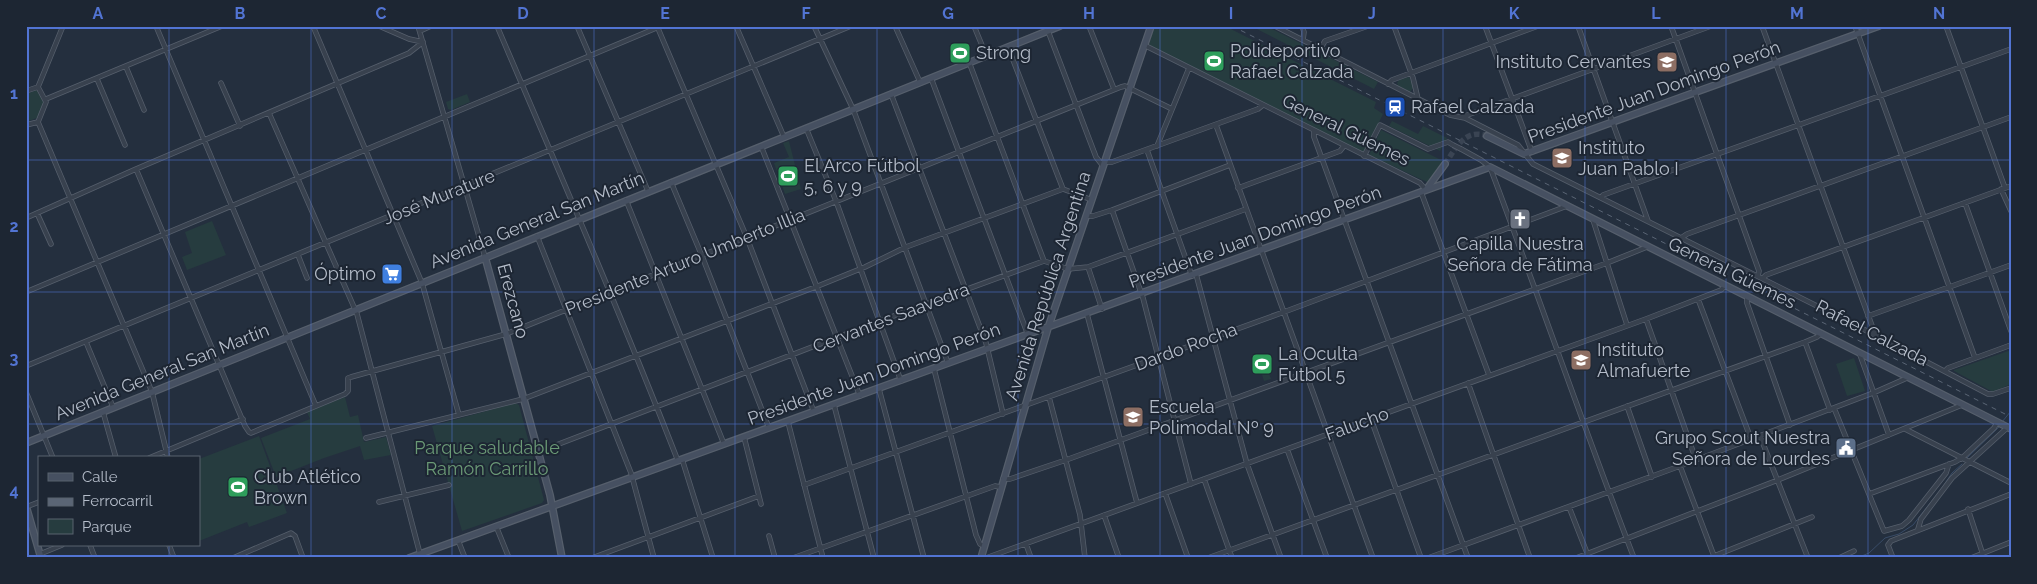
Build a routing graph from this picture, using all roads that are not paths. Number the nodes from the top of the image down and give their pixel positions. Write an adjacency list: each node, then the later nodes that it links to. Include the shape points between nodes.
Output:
1 (63, 26): 61 (street)
2 (156, 26): 43 (street)
3 (222, 26): 43 (street)
4 (313, 26): 58 (street)
5 (431, 26): 31 (street)
6 (498, 26): 59 (street)
7 (577, 26): 44 (street)
8 (736, 26): 49 (street)
9 (814, 26): 34 (street)
10 (851, 26): 34 (street, José Murature)
11 (895, 26): 56 (street)
12 (974, 26): 45 (street)
13 (1089, 26): 63 (street)
14 (1151, 26): 39 (street, Avenida República Argentina)
15 (1275, 26): 36 (street, Rafael Calzada)
16 (1302, 26): 36 (street)
17 (1368, 26): 42 (street, via 1325,41)
18 (1394, 26): 53 (street)
19 (1485, 26): 38 (street)
20 (1538, 26): 38 (street)
21 (1578, 26): 52 (street)
22 (1671, 26): 35 (street)
23 (1711, 26): 35 (street)
24 (1762, 26): 47 (street)
25 (1855, 26): 33 (street)
26 (1879, 26): 33 (street, Presidente Juan Domingo Perón)
27 (1946, 26): 50 (street)
28 (381, 27): 37 (street)
29 (658, 27): 44 (street); 67 (street)
30 (1056, 27): 32 (street, Avenida General San Martín)
31 (419, 29): 37 (street, Erezcano)
32 (1048, 31): 40 (street, Avenida General San Martín); 72 (street)
33 (1858, 34): 47 (street, Presidente Juan Domingo Perón); 68 (street)
34 (820, 39): 49 (street, José Murature); 74 (street)
35 (1675, 39): 52 (street); 65 (street)
36 (1303, 40): 42 (street, Rafael Calzada)
37 (423, 42): 58 (street, via 409,53); 78 (street, Erezcano)
38 (1491, 43): 53 (street); 69 (street)
39 (1144, 45): 51 (street, General Güemes); 62 (street, Avenida República Argentina)
40 (1008, 47): 45 (street, Avenida General San Martín); 81 (street)
41 (2011, 48): 50 (street)
42 (1320, 49): 60 (street, Rafael Calzada)
43 (166, 50): 48 (street); 95 (street)
44 (589, 55): 59 (street); 83 (street)
45 (986, 55): 46 (street, Avenida General San Martín)
46 (969, 62): 54 (street, Avenida General San Martín); 92 (street)
47 (1776, 64): 65 (street, Presidente Juan Domingo Perón); 86 (street)
48 (126, 67): 55 (street); 76 (street)
49 (753, 67): 67 (street, José Murature); 94 (street)
50 (1960, 67): 68 (street); 89 (street)
51 (1190, 68): 73 (street, General Güemes); 75 (street)
52 (1593, 69): 69 (street); 84 (street)
53 (1411, 72): 60 (street); 71 (street)
54 (931, 78): 56 (street, Avenida General San Martín); 103 (street)
55 (97, 79): 70 (street); 96 (street)
56 (920, 82): 66 (street, Avenida General San Martín)
57 (222, 84): 87 (street)
58 (338, 84): 77 (street); 100 (street)
59 (522, 84): 78 (street); 101 (street)
60 (1388, 84): 71 (street, Rafael Calzada)
61 (38, 87): 64 (street); 70 (street)
62 (1129, 88): 63 (street, Presidente Arturo Umberto Illia); 75 (street); 111 (street, Avenida República Argentina)
63 (1114, 89): 72 (street, Presidente Arturo Umberto Illia)
64 (26, 91)
65 (1695, 93): 84 (street, Presidente Juan Domingo Perón); 106 (street)
66 (892, 94): 74 (street, Avenida General San Martín); 115 (street)
67 (687, 95): 83 (street, José Murature); 110 (street)
68 (1880, 96): 86 (street); 109 (street)
69 (1511, 98): 79 (street); 104 (street)
70 (46, 99): 82 (street)
71 (1418, 99): 79 (street, Rafael Calzada, via 1450,115)
72 (1076, 104): 81 (street, Presidente Arturo Umberto Illia); 111 (street, via 1096,156)
73 (1263, 105): 88 (street); 91 (street, General Güemes)
74 (853, 109): 90 (street, Avenida General San Martín); 120 (street)
75 (1172, 109): 98 (street)
76 (144, 110)
77 (270, 113): 87 (street); 117 (street)
78 (446, 117): 100 (street); 123 (street, Erezcano)
79 (1462, 117): 105 (street, Rafael Calzada, via 1518,145)
80 (2011, 117): 89 (street)
81 (1037, 120): 92 (street, Presidente Arturo Umberto Illia); 127 (street)
82 (38, 122): 85 (street); 133 (street)
83 (619, 123): 101 (street, José Murature); 129 (street)
84 (1613, 123): 104 (street, Presidente Juan Domingo Perón); 122 (street)
85 (26, 125)
86 (1797, 125): 106 (street); 124 (street)
87 (240, 126): 95 (street)
88 (1216, 126): 98 (street); 113 (street)
89 (1983, 127): 109 (street); 128 (street)
90 (806, 128): 94 (street, Avenida General San Martín); 136 (street)
91 (1314, 131): 99 (street, General Güemes); 108 (street)
92 (998, 136): 103 (street, Presidente Arturo Umberto Illia); 137 (street)
93 (1487, 136): 105 (street)
94 (784, 137): 97 (street, Avenida General San Martín)
95 (204, 141): 116 (street); 140 (street)
96 (125, 145)
97 (761, 146): 110 (street, Avenida General San Martín); 152 (street)
98 (1157, 146): 102 (street)
99 (1344, 146): 107 (street, General Güemes); 108 (street)
100 (366, 150): 117 (street); 145 (street)
101 (552, 150): 123 (street, José Murature); 149 (street)
102 (1147, 150): 111 (street); 130 (street)
103 (959, 152): 115 (street, Presidente Arturo Umberto Illia); 150 (street)
104 (1532, 152): 105 (street, Presidente Juan Domingo Perón)
105 (1524, 154): 132 (street, Rafael Calzada, via 1533,164)
106 (1718, 155): 122 (street); 147 (street)
107 (1364, 156): 114 (street, bridge, via 1380,124 1428,148 1448,142); 121 (street, General Güemes)
108 (1322, 157): 126 (street); 153 (street)
109 (1902, 157): 124 (street); 151 (street)
110 (717, 164): 119 (street, Avenida General San Martín); 161 (street)
111 (1103, 164): 135 (street, Avenida República Argentina)
112 (1445, 164): 118 (street)
113 (1230, 165): 126 (street); 130 (street)
114 (1490, 167): 131 (street, Presidente Juan Domingo Perón); 139 (street, General Güemes); 156 (street)
115 (920, 168): 120 (street, Presidente Arturo Umberto Illia); 157 (street)
116 (136, 169): 133 (street); 158 (street)
117 (298, 179): 140 (street); 163 (street)
118 (1432, 181): 121 (street); 131 (street)
119 (671, 182): 129 (street, Avenida General San Martín); 172 (street)
120 (881, 183): 136 (street, Presidente Arturo Umberto Illia); 165 (street)
121 (1420, 183): 131 (street, General Güemes)
122 (1635, 184): 132 (street); 155 (street)
123 (466, 186): 145 (street, José Murature); 173 (street, Erezcano)
124 (1820, 186): 147 (street); 167 (street)
125 (2011, 186): 128 (street)
126 (1238, 188): 141 (street)
127 (1063, 189): 135 (street); 137 (street)
128 (2003, 189): 138 (street); 143 (street)
129 (648, 191): 134 (street, Avenida General San Martín)
130 (1160, 191): 142 (street); 159 (street)
131 (1424, 191): 153 (street, Presidente Juan Domingo Perón); 170 (street)
132 (1601, 198): 155 (street, Rafael Calzada)
133 (71, 199): 144 (street); 175 (street)
134 (626, 200): 149 (street, Avenida General San Martín); 183 (street)
135 (1092, 200): 146 (street, Avenida República Argentina)
136 (836, 202): 152 (street, Presidente Arturo Umberto Illia); 179 (street)
137 (1024, 203): 150 (street); 174 (street)
138 (1964, 203): 151 (street); 182 (street)
139 (1567, 206): 154 (street, General Güemes); 156 (street, Dardo Rocha)
140 (231, 207): 158 (street); 181 (street)
141 (1246, 209): 159 (street); 168 (street)
142 (1112, 210): 146 (street); 169 (street)
143 (2011, 211)
144 (37, 214): 148 (street); 164 (street)
145 (393, 216): 163 (street, José Murature); 190 (street)
146 (1086, 216): 180 (street, Avenida República Argentina)
147 (1739, 216): 162 (street); 186 (street, via 1760,271)
148 (26, 218)
149 (580, 218): 160 (street, Avenida General San Martín); 197 (street)
150 (984, 218): 157 (street); 184 (street)
151 (1924, 218): 167 (street); 193 (street)
152 (791, 220): 161 (street, Presidente Arturo Umberto Illia); 191 (street)
153 (1345, 220): 168 (street, Presidente Juan Domingo Perón); 189 (street)
154 (1593, 220): 166 (street, General Güemes); 176 (street)
155 (1648, 221): 162 (street, Rafael Calzada)
156 (1513, 228): 170 (street, Dardo Rocha); 194 (street)
157 (945, 232): 165 (street); 195 (street)
158 (164, 234): 175 (street); 201 (street)
159 (1176, 234): 169 (street); 185 (street)
160 (537, 236): 173 (street, Avenida General San Martín); 206 (street)
161 (747, 238): 172 (street, Presidente Arturo Umberto Illia); 202 (street)
162 (1681, 238): 186 (street, Rafael Calzada)
163 (327, 243): 171 (street, José Murature); 205 (street)
164 (51, 244)
165 (906, 247): 179 (street); 203 (street)
166 (1647, 247): 176 (street); 192 (street, General Güemes)
167 (1842, 247): 188 (street); 210 (street)
168 (1261, 251): 185 (street, Presidente Juan Domingo Perón); 207 (street)
169 (1127, 252): 178 (street); 198 (street)
170 (1443, 253): 189 (street, Dardo Rocha); 209 (street)
171 (298, 255): 181 (street, José Murature); 187 (street)
172 (702, 256): 183 (street, Presidente Arturo Umberto Illia); 212 (street)
173 (485, 257): 190 (street, Avenida General San Martín); 219 (street, Erezcano)
174 (1044, 260): 180 (street); 184 (street, Cervantes Saavedra)
175 (98, 262): 196 (street); 214 (street)
176 (1607, 263): 194 (street); 215 (street)
177 (2011, 265): 182 (street)
178 (1088, 267): 180 (street); 204 (street)
179 (861, 269): 191 (street); 213 (street)
180 (1068, 269): 216 (street, Avenida República Argentina)
181 (259, 271): 201 (street, José Murature); 222 (street)
182 (1990, 272): 193 (street); 217 (street)
183 (656, 274): 197 (street, Presidente Arturo Umberto Illia); 225 (street)
184 (1006, 275): 195 (street, Cervantes Saavedra); 220 (street)
185 (1194, 275): 198 (street, Presidente Juan Domingo Perón); 224 (street)
186 (1758, 276): 188 (street, Rafael Calzada)
187 (307, 278)
188 (1763, 278): 221 (street, Rafael Calzada)
189 (1366, 280): 207 (street, Dardo Rocha); 227 (street)
190 (422, 283): 205 (street, Avenida General San Martín); 233 (street)
191 (818, 286): 202 (street); 223 (street)
192 (1725, 286): 199 (street, General Güemes); 200 (street, Falucho)
193 (1949, 287): 210 (street); 238 (street)
194 (1536, 289): 209 (street); 231 (street)
195 (966, 290): 203 (street, Cervantes Saavedra); 230 (street)
196 (26, 292)
197 (611, 292): 206 (street, Presidente Arturo Umberto Illia); 235 (street)
198 (1142, 294): 204 (street, Presidente Juan Domingo Perón); 237 (street)
199 (1747, 297): 218 (street, General Güemes); 236 (street)
200 (1698, 298): 211 (street, Falucho); 243 (street)
201 (192, 299): 214 (street, José Murature); 239 (street)
202 (773, 304): 212 (street); 234 (street)
203 (927, 304): 213 (street, Cervantes Saavedra); 240 (street)
204 (1102, 308): 208 (street, Presidente Juan Domingo Perón)
205 (355, 310): 222 (street, Avenida General San Martín); 245 (street)
206 (567, 310): 219 (street, Presidente Arturo Umberto Illia); 248 (street)
207 (1284, 312): 224 (street, Dardo Rocha); 247 (street)
208 (1087, 314): 216 (street, Presidente Juan Domingo Perón); 250 (street)
209 (1466, 314): 227 (street); 249 (street)
210 (1868, 316): 221 (street)
211 (1646, 319): 215 (street, Falucho); 257 (street)
212 (728, 321): 225 (street); 246 (street)
213 (880, 321): 223 (street, Cervantes Saavedra); 252 (street)
214 (124, 326): 226 (street, José Murature); 259 (street)
215 (1628, 326): 231 (street, Falucho)
216 (1048, 328): 220 (street, Presidente Juan Domingo Perón); 269 (street, Avenida República Argentina)
217 (2011, 331)
218 (1821, 333): 228 (street); 232 (street, General Güemes)
219 (506, 334): 233 (street, Presidente Arturo Umberto Illia); 263 (street, Erezcano)
220 (1028, 335): 230 (street, Presidente Juan Domingo Perón)
221 (1875, 335): 244 (street, Rafael Calzada)
222 (288, 338): 239 (street, Avenida General San Martín); 268 (street)
223 (838, 338): 234 (street, Cervantes Saavedra); 261 (street)
224 (1214, 338): 237 (street, Dardo Rocha); 264 (street)
225 (682, 339): 235 (street); 256 (street)
226 (86, 342): 241 (street, José Murature); 272 (street)
227 (1389, 342): 247 (street); 265 (street)
228 (1805, 342): 236 (street); 273 (street)
229 (2011, 345): 238 (street)
230 (987, 349): 240 (street, Presidente Juan Domingo Perón); 276 (street)
231 (1558, 351): 249 (street, Falucho); 282 (street)
232 (1859, 352): 251 (street, General Güemes); 260 (street)
233 (441, 353): 245 (street, Presidente Arturo Umberto Illia); 277 (street)
234 (792, 354): 246 (street, Cervantes Saavedra); 275 (street)
235 (637, 356): 248 (street); 271 (street)
236 (1766, 356): 243 (street); 284 (street)
237 (1158, 358): 250 (street, Dardo Rocha); 280 (street)
238 (1975, 358): 244 (street)
239 (220, 364): 259 (street, Avenida General San Martín); 279 (street)
240 (949, 364): 242 (street, Presidente Juan Domingo Perón)
241 (26, 366)
242 (934, 369): 252 (street, Presidente Juan Domingo Perón); 289 (street)
243 (1725, 370): 257 (street); 296 (street)
244 (1945, 371): 254 (street, Rafael Calzada, via 1991,394)
245 (371, 372): 268 (street, Presidente Arturo Umberto Illia, via 348,378 346,393); 288 (street)
246 (748, 372): 256 (street, Cervantes Saavedra); 286 (street)
247 (1306, 372): 264 (street); 290 (street)
248 (592, 374): 263 (street); 283 (street)
249 (1490, 375): 253 (street, Falucho)
250 (1103, 376): 262 (street, Dardo Rocha); 297 (street)
251 (1907, 378): 260 (street); 267 (street, General Güemes)
252 (901, 381): 255 (street, Presidente Juan Domingo Perón)
253 (1468, 383): 265 (street, Falucho); 305 (street)
254 (2011, 388)
255 (879, 389): 261 (street, Presidente Juan Domingo Perón); 304 (street)
256 (702, 390): 271 (street, Cervantes Saavedra); 299 (street)
257 (1671, 390): 270 (street); 313 (street)
258 (26, 392): 291 (street)
259 (152, 392): 272 (street, Avenida General San Martín); 302 (street)
260 (1873, 394): 273 (street); 292 (street)
261 (860, 396): 266 (street, Presidente Juan Domingo Perón)
262 (1049, 397): 269 (street, Dardo Rocha); 312 (street)
263 (523, 399): 277 (street); 303 (street, Erezcano)
264 (1230, 400): 280 (street); 315 (street)
265 (1412, 404): 278 (street, Falucho); 319 (street)
266 (834, 405): 275 (street, Presidente Juan Domingo Perón); 318 (street)
267 (1962, 405): 285 (street, General Güemes); 287 (street)
268 (316, 406): 279 (street, Presidente Arturo Umberto Illia, via 249,432)
269 (1024, 406): 276 (street, Dardo Rocha); 322 (street, Avenida República Argentina)
270 (1627, 406): 282 (street); 321 (street)
271 (657, 407): 283 (street, Cervantes Saavedra); 311 (street)
272 (113, 408): 274 (street, Avenida General San Martín)
273 (1832, 409): 284 (street); 301 (street)
274 (103, 412): 291 (street, Avenida General San Martín); 307 (street)
275 (814, 412): 281 (street, Presidente Juan Domingo Perón)
276 (1003, 414): 289 (street, Dardo Rocha)
277 (458, 415): 288 (street)
278 (1371, 419): 290 (street, Falucho); 330 (street)
279 (243, 420): 302 (street)
280 (1175, 420): 297 (street); 326 (street)
281 (788, 422): 286 (street, Presidente Juan Domingo Perón); 328 (street)
282 (1582, 422): 305 (street); 331 (street)
283 (612, 424): 303 (street, Cervantes Saavedra); 320 (street)
284 (1790, 424): 293 (street)
285 (2004, 426): 310 (street, via 1994,428); 314 (street)
286 (769, 428): 294 (street, Presidente Juan Domingo Perón)
287 (1905, 429): 292 (street); 310 (street)
288 (388, 433): 295 (street); 335 (street)
289 (950, 433): 304 (street, Dardo Rocha); 337 (street)
290 (1328, 434): 300 (street, Falucho); 343 (street)
291 (44, 435): 298 (street, Avenida General San Martín); 306 (street)
292 (1889, 435): 301 (street)
293 (1760, 436): 296 (street); 324 (street)
294 (744, 437): 299 (street, Presidente Juan Domingo Perón); 336 (street)
295 (366, 438)
296 (1751, 439): 313 (street)
297 (1121, 440): 312 (street); 340 (street)
298 (26, 443)
299 (724, 444): 311 (street, Presidente Juan Domingo Perón)
300 (1287, 449): 315 (street, Falucho); 352 (street)
301 (1850, 450): 324 (street); 333 (street)
302 (166, 451): 308 (street); 309 (street)
303 (538, 452): 342 (street, Erezcano)
304 (897, 452): 318 (street, Dardo Rocha); 349 (street)
305 (1493, 454): 319 (street); 356 (street)
306 (53, 456)
307 (115, 456)
308 (154, 456)
309 (167, 456)
310 (1960, 459): 314 (street); 316 (street)
311 (680, 460): 320 (street, Presidente Juan Domingo Perón); 351 (street)
312 (1066, 460): 322 (street, via 1010,479); 353 (street)
313 (1696, 460): 317 (street)
314 (1969, 463): 325 (street); 357 (street, via 1952,478 1921,519)
315 (1247, 464): 323 (street, Falucho); 359 (street)
316 (1949, 464): 333 (street); 333 (street, via 1946,473 1909,520 1888,531 1882,530)
317 (1680, 466): 321 (street); 347 (street)
318 (850, 468): 328 (street, Dardo Rocha); 358 (street)
319 (1438, 474): 330 (street); 366 (street)
320 (632, 477): 342 (street, Presidente Juan Domingo Perón); 361 (street)
321 (1652, 477): 331 (street)
322 (1003, 478): 329 (street, Avenida República Argentina)
323 (1204, 479): 326 (street, Falucho); 372 (street)
324 (1778, 480): 347 (street); 354 (street)
325 (2011, 483)
326 (1191, 484): 332 (street, Falucho)
327 (449, 485): 335 (street)
328 (804, 485): 371 (street)
329 (1000, 487): 337 (street); 370 (street, Avenida República Argentina)
330 (1396, 490): 343 (street); 405 (street)
331 (1609, 492): 345 (street); 362 (street)
332 (1165, 493): 340 (street, Falucho); 399 (street)
333 (1869, 494)
334 (2011, 494): 346 (street)
335 (406, 496): 339 (street); 375 (street)
336 (759, 496): 341 (street); 351 (street)
337 (966, 497): 349 (street); 370 (street, via 976,535)
338 (38, 502): 344 (street)
339 (379, 502)
340 (1138, 503): 348 (street, Falucho)
341 (761, 504)
342 (552, 506): 355 (street, Presidente Juan Domingo Perón); 385 (street, Erezcano)
343 (1352, 506): 352 (street); 404 (street)
344 (26, 507): 374 (street)
345 (1569, 507): 356 (street); 376 (street)
346 (1968, 509): 357 (street); 377 (street)
347 (1697, 510): 362 (street); 378 (street)
348 (1104, 515): 353 (street, Falucho); 398 (street)
349 (913, 516): 358 (street); 393 (street)
350 (1812, 517): 354 (street)
351 (699, 518): 361 (street); 388 (street)
352 (1312, 520): 359 (street); 403 (street)
353 (1082, 523): 365 (street, Falucho); 397 (street)
354 (1795, 524): 378 (street); 412 (street)
355 (496, 526): 363 (street, Presidente Juan Domingo Perón); 384 (street)
356 (1518, 526): 366 (street); 408 (street)
357 (1918, 529): 414 (street, via 1891,541 1888,545)
358 (868, 532): 371 (street); 392 (street)
359 (1272, 535): 372 (street); 402 (street)
360 (769, 536): 389 (street)
361 (648, 537): 386 (street); 387 (street)
362 (1626, 538): 376 (street); 410 (street)
363 (458, 540): 375 (street, Presidente Juan Domingo Perón); 383 (street)
364 (2011, 542): 377 (street)
365 (1026, 544): 395 (street, Falucho); 396 (street)
366 (1464, 545): 406 (street); 407 (street)
367 (60, 546): 374 (street)
368 (90, 546): 379 (street)
369 (169, 546): 380 (street)
370 (984, 546): 394 (street, Avenida República Argentina)
371 (821, 549): 390 (street); 391 (street)
372 (1230, 550): 400 (street); 401 (street)
373 (1854, 551): 413 (street)
374 (41, 556)
375 (415, 556)
376 (1588, 556): 409 (street)
377 (1983, 556): 415 (street)
378 (1715, 557): 411 (street)
379 (95, 558)
380 (174, 558)
381 (233, 558): 382 (street, via 293,533)
382 (303, 558)
383 (465, 558)
384 (509, 558)
385 (562, 558)
386 (592, 558)
387 (654, 558)
388 (713, 558)
389 (775, 558)
390 (793, 558)
391 (823, 558)
392 (874, 558)
393 (924, 558)
394 (981, 558)
395 (986, 558)
396 (1031, 558)
397 (1085, 558)
398 (1119, 558)
399 (1188, 558)
400 (1208, 558)
401 (1232, 558)
402 (1281, 558)
403 (1326, 558)
404 (1373, 558)
405 (1420, 558)
406 (1428, 558)
407 (1468, 558)
408 (1530, 558)
409 (1576, 558)
410 (1634, 558)
411 (1708, 558)
412 (1808, 558)
413 (1838, 558)
414 (1893, 558)
415 (1971, 558)

